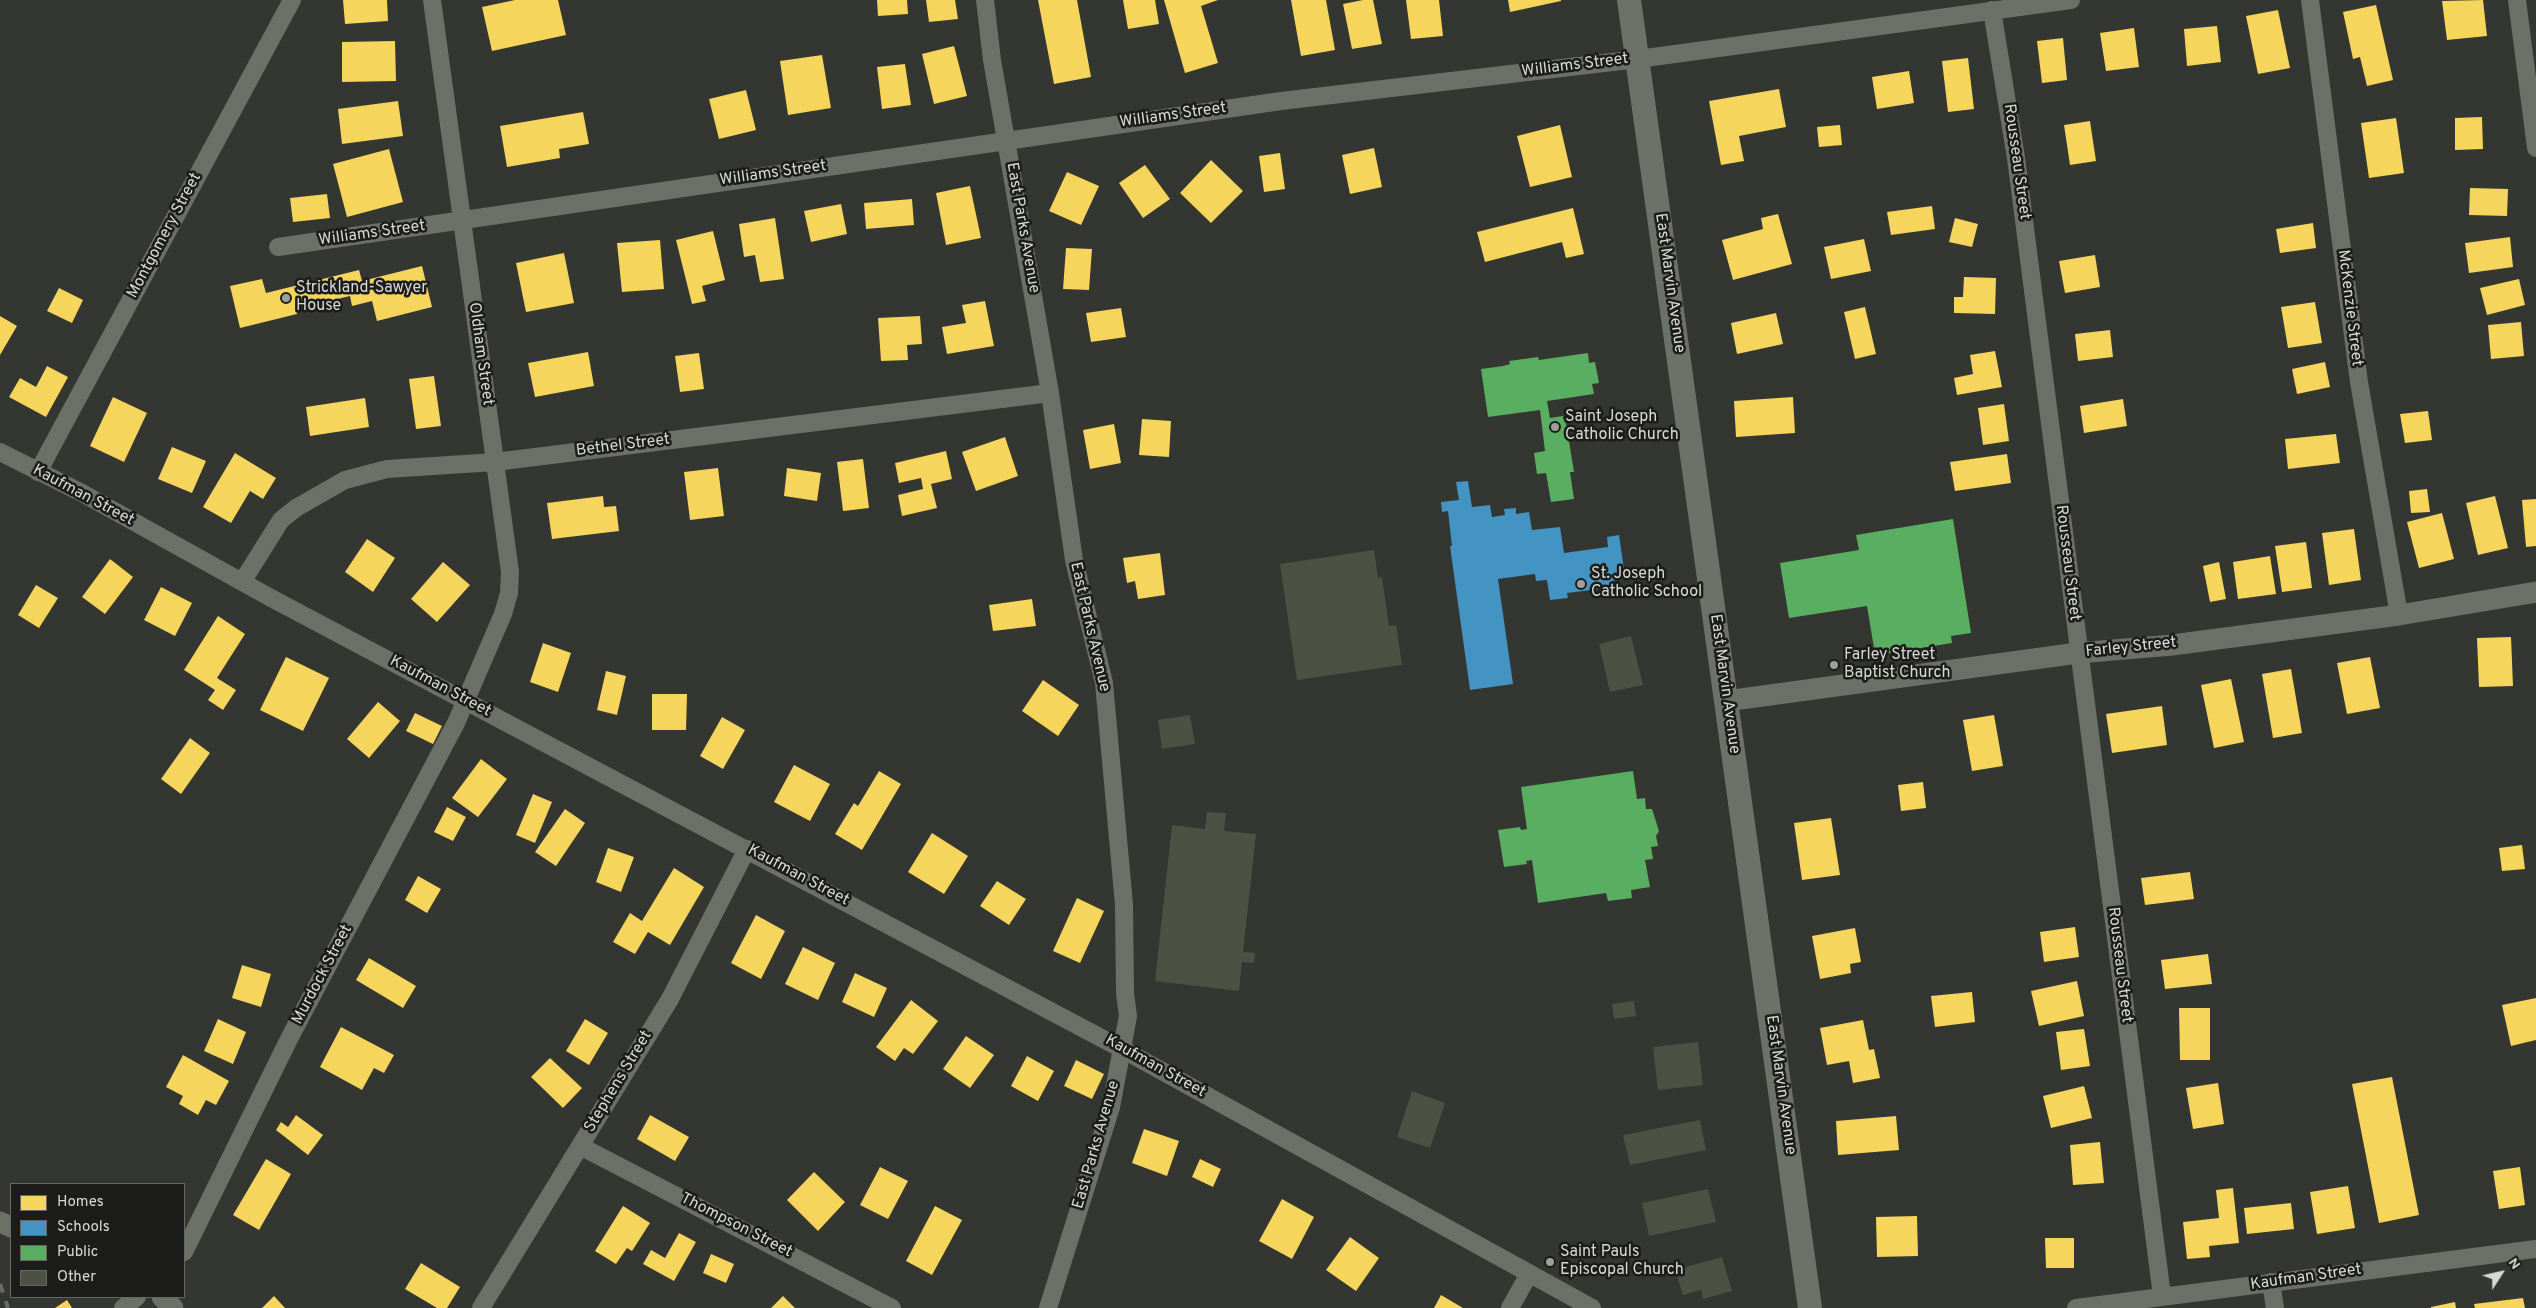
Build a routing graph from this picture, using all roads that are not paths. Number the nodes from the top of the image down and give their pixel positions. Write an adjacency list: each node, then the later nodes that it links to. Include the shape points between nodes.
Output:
1 (292, 0): 17 (street, Montgomery Street)
2 (432, 0): 12 (street, Oldham Street)
3 (985, 0): 10 (street, East Parks Avenue)
4 (1629, 0): 9 (main road, East Marvin Avenue)
5 (2071, 0): 8 (street, Williams Street)
6 (2310, 0): 20 (street, McKenzie Street, via 2359,382)
7 (2517, 0): 11 (street)
8 (1992, 10): 9 (street, Williams Street); 21 (street, Rousseau Street, via 2016,158)
9 (1638, 59): 10 (street, Williams Street, via 1281,101); 23 (main road, East Marvin Avenue)
10 (1006, 140): 12 (street, Williams Street); 14 (street, East Parks Avenue)
11 (2536, 148)
12 (462, 222): 13 (street, Williams Street); 16 (street, Oldham Street)
13 (278, 247)
14 (1050, 393): 16 (street, Bethel Street); 25 (street, East Parks Avenue, via 1074,560 1104,683 1124,905 1128,1016)
15 (0, 452): 17 (street, Kaufman Street)
16 (495, 462): 18 (street, Bethel Street, via 387,469 345,480 281,520); 22 (street, Oldham Street, via 510,572 509,593)
17 (38, 472): 18 (street, Kaufman Street)
18 (242, 582): 22 (street, Kaufman Street)
19 (2536, 592): 20 (street, Farley Street)
20 (2399, 615): 21 (street, Farley Street)
21 (2078, 654): 23 (street, Farley Street); 31 (street, Rousseau Street)
22 (466, 701): 24 (street, Kaufman Street); 28 (street, Murdock Street, via 289,1039)
23 (1726, 701): 41 (main road, East Marvin Avenue)
24 (747, 849): 25 (street, Kaufman Street); 26 (street, Stephens Street, via 670,1000)
25 (1122, 1049): 29 (street, Kaufman Street); 38 (street, East Parks Avenue, via 1110,1107)
26 (580, 1146): 36 (street, Stephens Street); 37 (street, Thompson Street)
27 (2536, 1249): 30 (street, Kaufman Street)
28 (185, 1250)
29 (1529, 1274): 39 (street); 40 (street, Kaufman Street)
30 (2271, 1282): 31 (street, Kaufman Street); 43 (street)
31 (2162, 1296): 42 (street, Kaufman Street)
32 (136, 1298): 34 (street)
33 (163, 1298): 35 (street)
34 (122, 1308)
35 (172, 1308)
36 (481, 1308)
37 (892, 1308)
38 (1048, 1308)
39 (1510, 1308)
40 (1592, 1308)
41 (1810, 1308)
42 (2076, 1308)
43 (2275, 1308)

